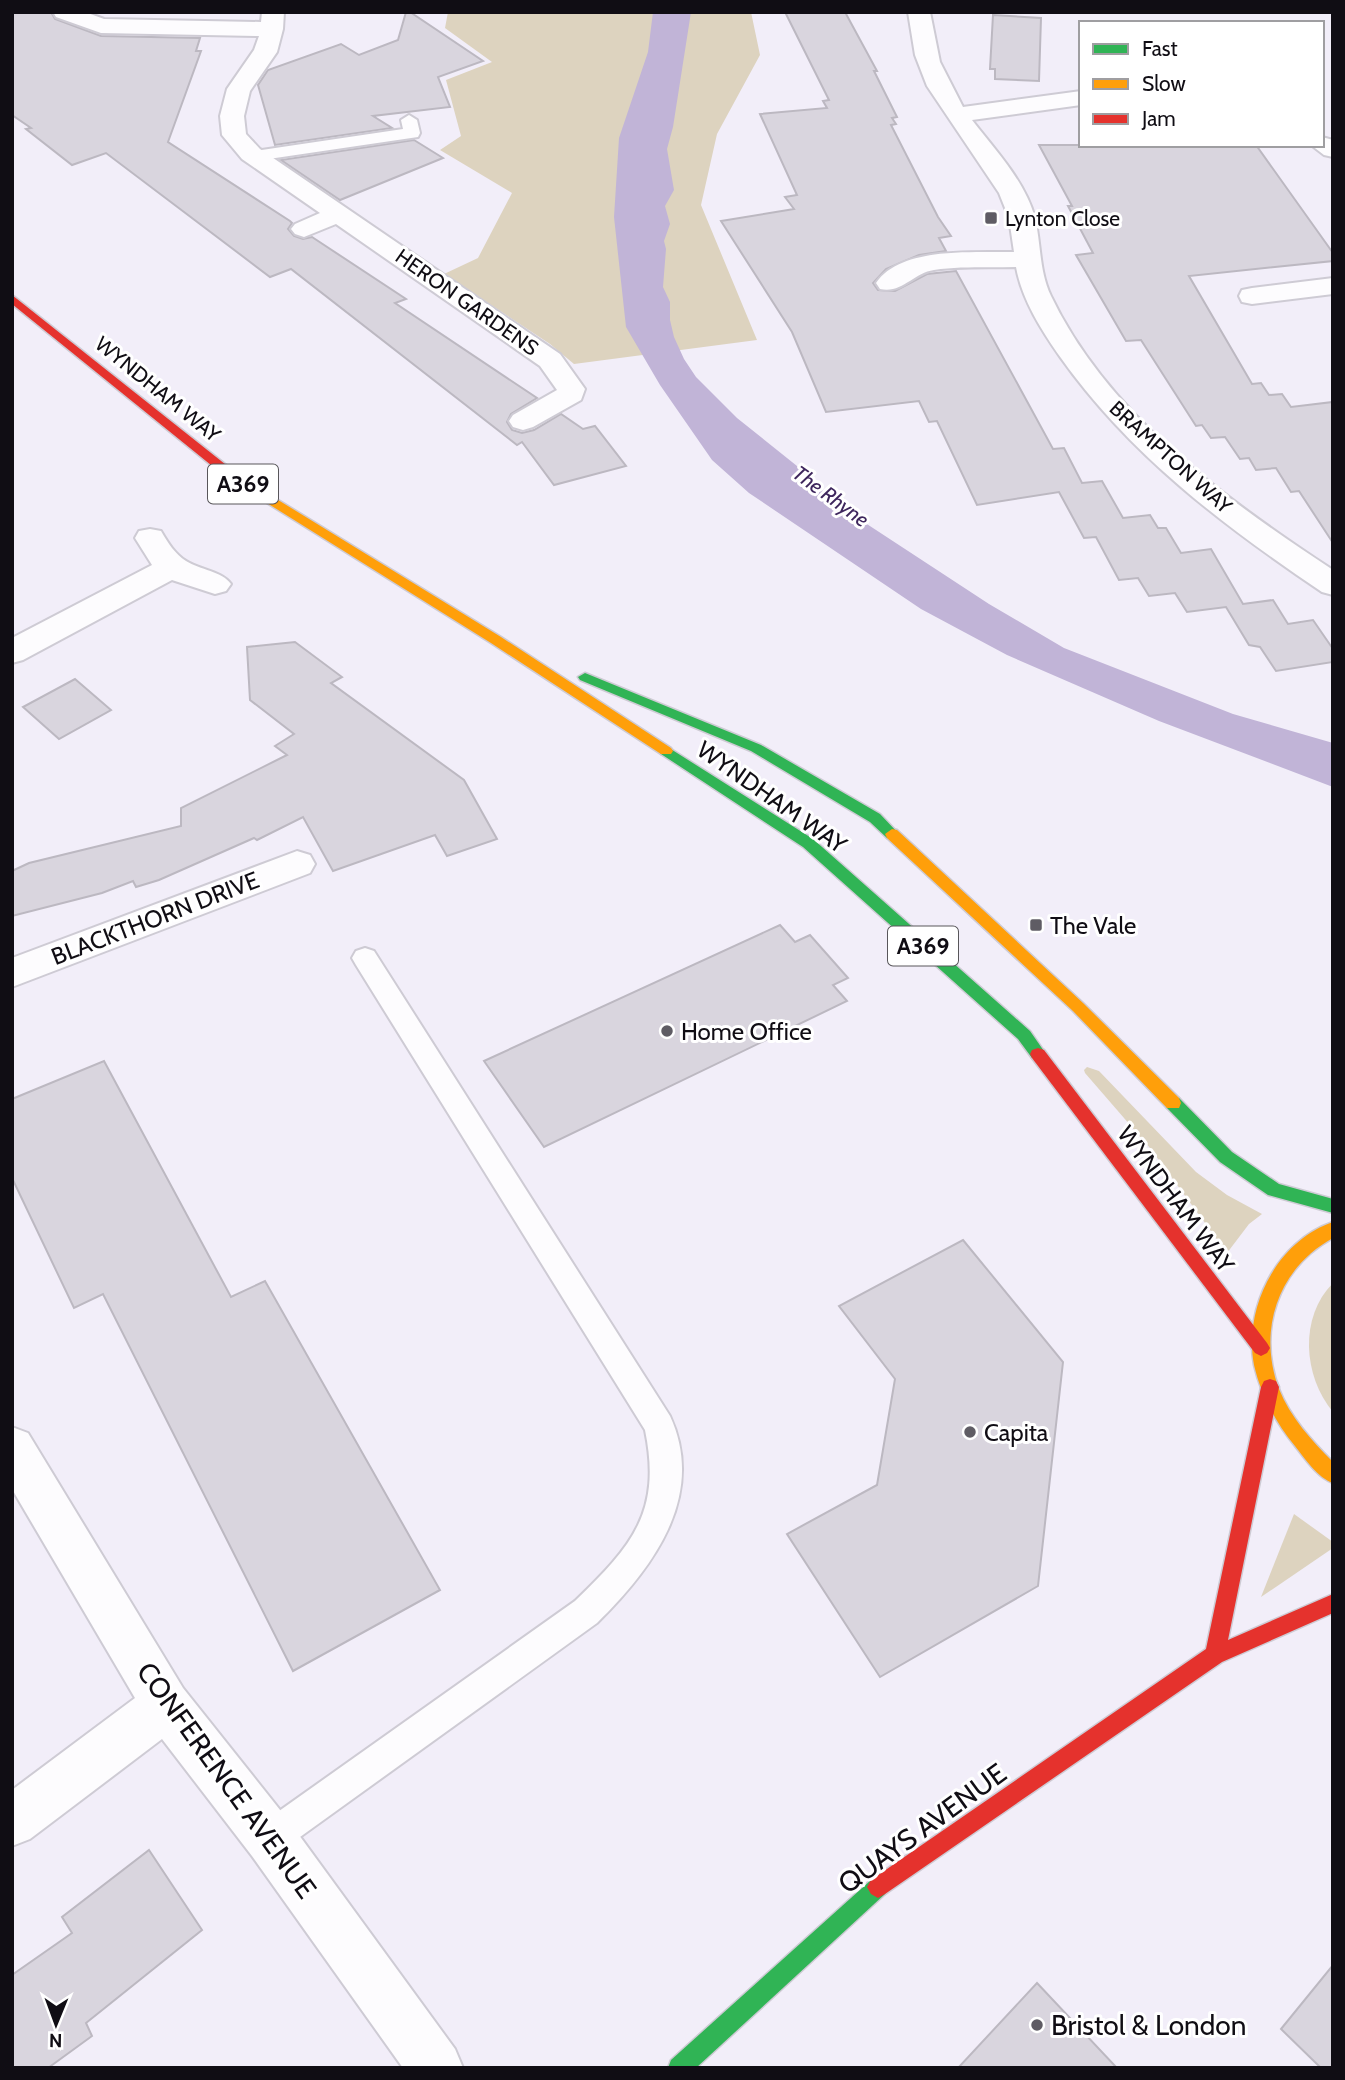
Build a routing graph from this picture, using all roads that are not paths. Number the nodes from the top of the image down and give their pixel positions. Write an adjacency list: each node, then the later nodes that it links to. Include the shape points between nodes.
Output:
1 (64, 12): 3 (street, HERON GARDENS, via 101,26)
2 (919, 12): 5 (street, BRAMPTON WAY, via 931,70)
3 (272, 21): 7 (street, HERON GARDENS, via 265,52 239,89 232,116 235,138)
4 (1079, 98): 5 (street)
5 (957, 115): 10 (street, BRAMPTON WAY, via 1013,194 1023,218)
6 (409, 120): 7 (lane, via 412,133)
7 (255, 156): 8 (street, HERON GARDENS)
8 (339, 214): 9 (street); 15 (street, HERON GARDENS, via 550,360 571,394)
9 (303, 229)
10 (1028, 259): 11 (street, via 904,261); 19 (street, BRAMPTON WAY, via 1034,287 1056,327 1128,422 1257,532)
11 (888, 283)
12 (1333, 286): 13 (street)
13 (1252, 296)
14 (12, 298): 20 (main road, WYNDHAM WAY / A369, via 240,482)
15 (523, 421)
16 (150, 538): 17 (street)
17 (172, 567): 18 (street); 21 (street)
18 (215, 584)
19 (1333, 585)
20 (496, 640): 25 (main road, WYNDHAM WAY / A369, via 756,748 875,818 1079,1007 1226,1157 1274,1190); 27 (main road, WYNDHAM WAY / A369, via 808,843 1024,1035)
21 (12, 652)
22 (297, 864): 24 (street, BLACKTHORN DRIVE)
23 (365, 958): 35 (lane, via 659,1426 667,1468 658,1522 643,1549 622,1578 586,1612)
24 (12, 973)
25 (1333, 1206)
26 (1333, 1229): 27 (main road, A369, via 1291,1257 1271,1287)
27 (1261, 1348): 28 (main road, A369)
28 (1270, 1387): 30 (main road, A369, via 1308,1452); 32 (main road)
29 (12, 1447): 33 (street, CONFERENCE AVENUE)
30 (1333, 1475)
31 (1333, 1603): 32 (main road, QUAYS AVENUE)
32 (1216, 1655): 37 (main road, QUAYS AVENUE, via 881,1884)
33 (166, 1705): 34 (street); 35 (street, CONFERENCE AVENUE)
34 (12, 1821)
35 (270, 1838): 36 (street, CONFERENCE AVENUE)
36 (436, 2068)
37 (679, 2068)

